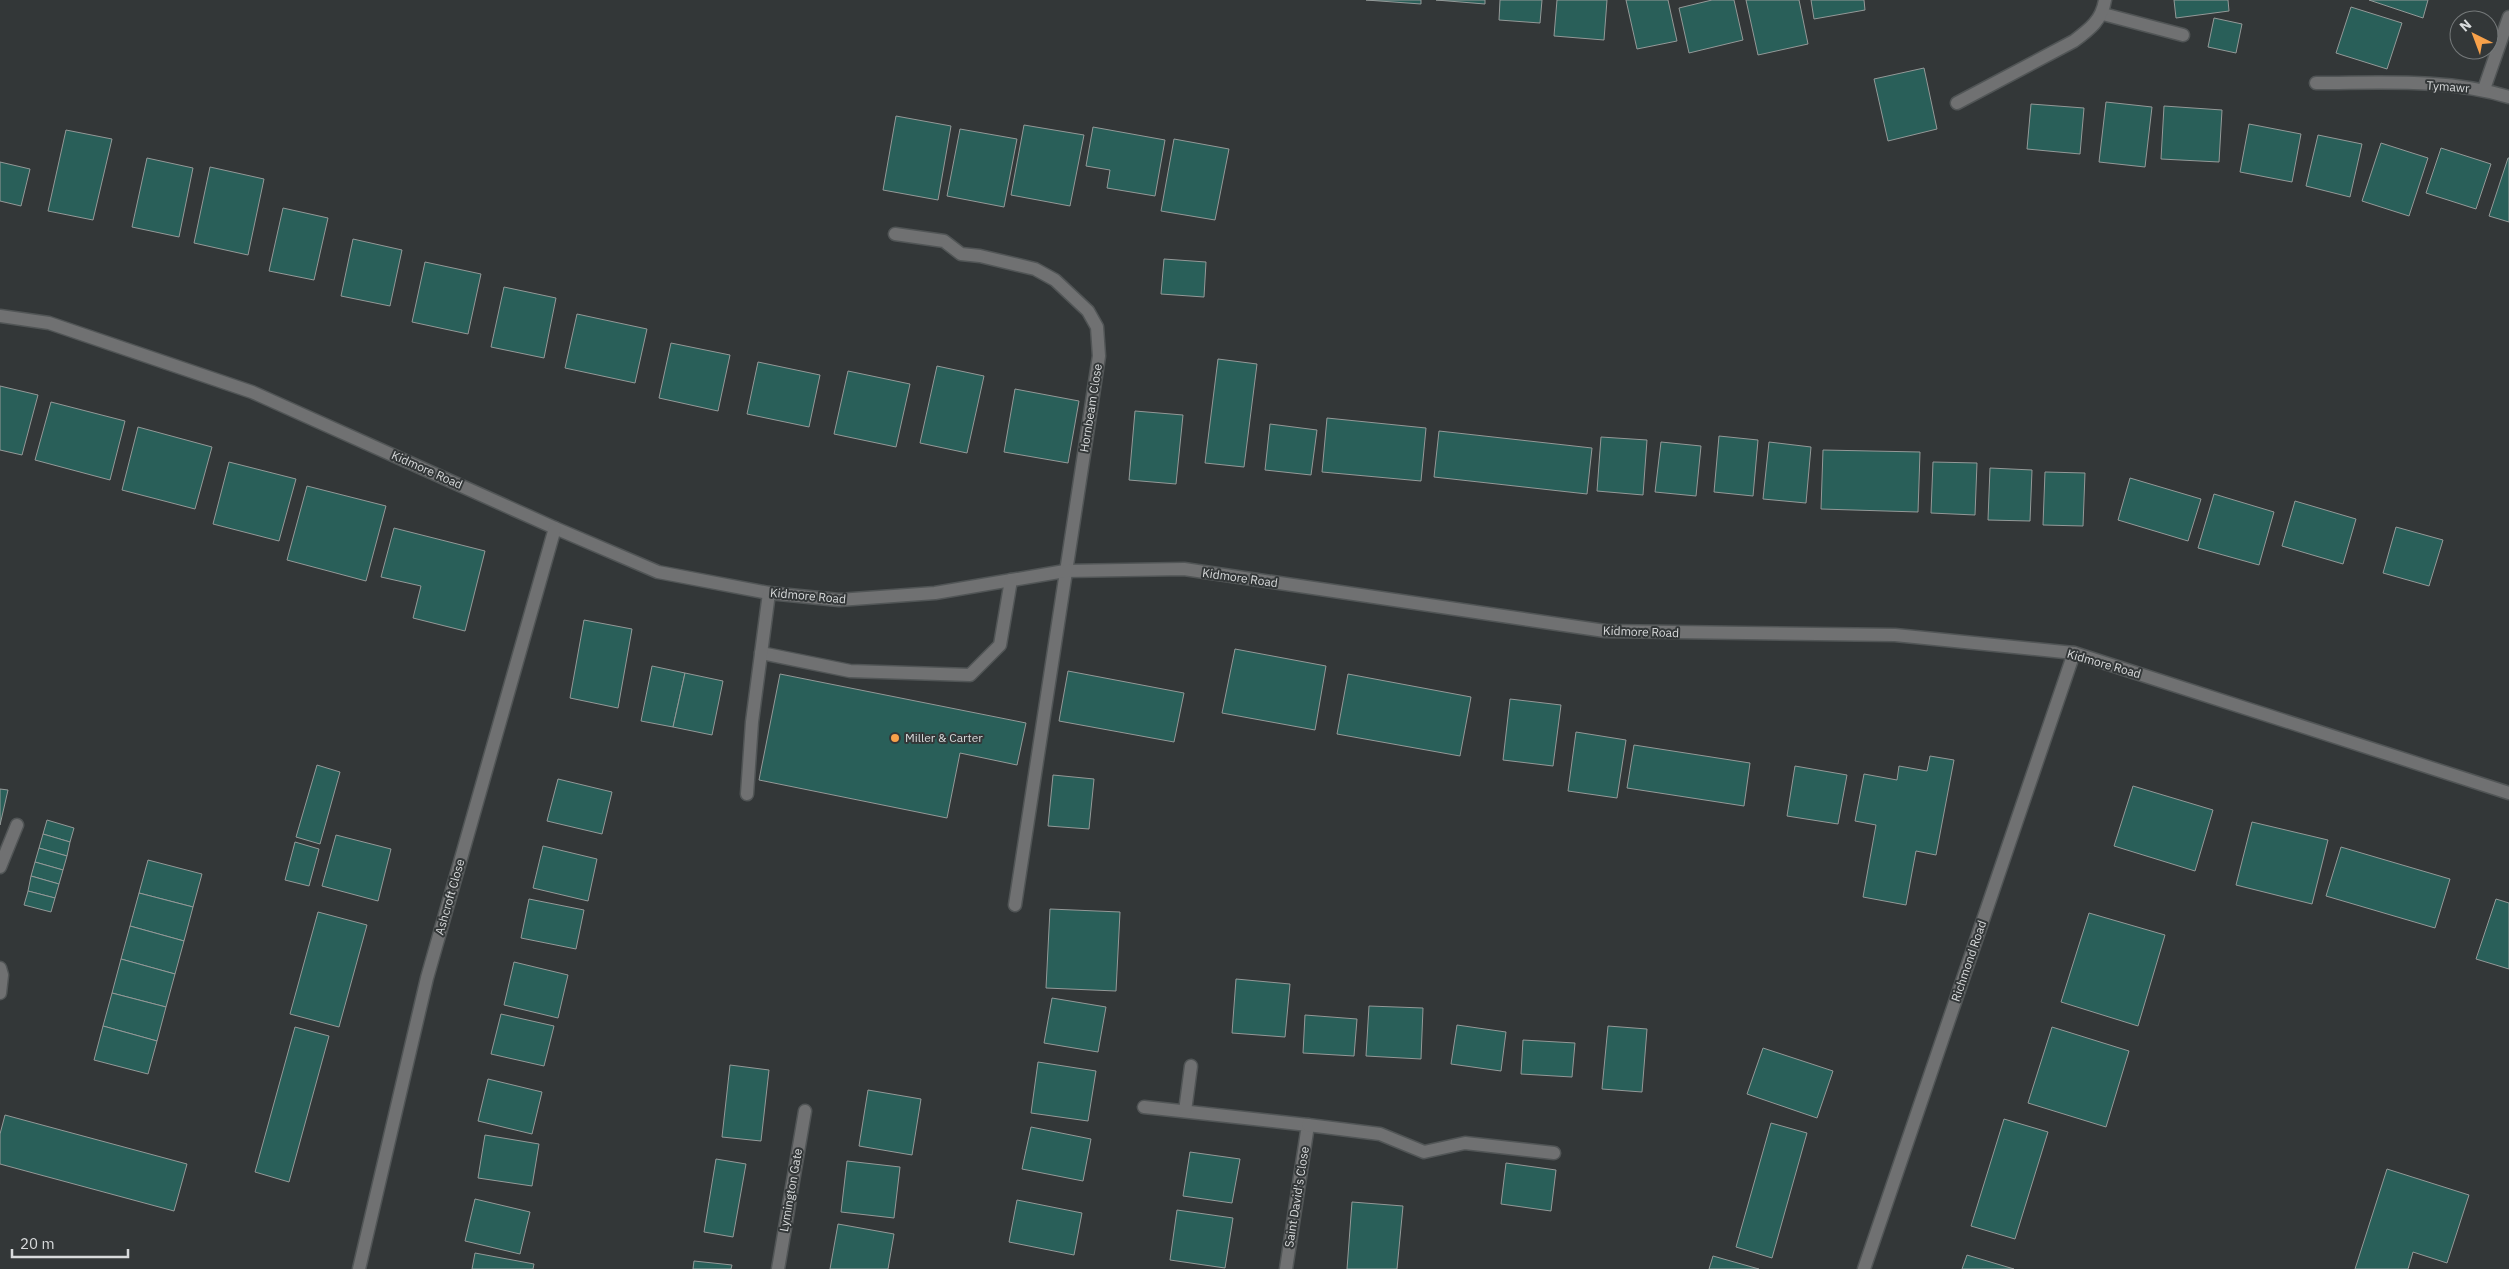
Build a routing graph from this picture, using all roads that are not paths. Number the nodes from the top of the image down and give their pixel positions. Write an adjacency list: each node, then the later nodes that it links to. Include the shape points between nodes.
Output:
1 (2105, 0): 2 (street)
2 (2103, 14): 4 (street); 8 (street, via 2091,29 2074,41)
3 (2509, 17): 6 (street, Tymawr)
4 (2183, 35)
5 (2316, 83): 6 (street, Tymawr)
6 (2484, 89): 7 (street, Tymawr)
7 (2509, 97)
8 (1957, 103)
9 (895, 234): 12 (street, Hornbeam Close, via 944,241 962,254 1036,268 1070,293 1088,311 1097,327 1099,356)
10 (0, 316): 11 (street, Kidmore Road, via 49,323 252,392)
11 (555, 528): 14 (street, Kidmore Road, via 658,572); 30 (street, Ashcroft Close, via 427,978)
12 (1065, 571): 13 (street, Kidmore Road); 16 (street, Kidmore Road, via 1184,569 1605,631 1895,635); 21 (street, Hornbeam Close)
13 (1011, 580): 14 (street, Kidmore Road, via 935,593 839,600); 15 (street, via 1000,645 970,675 850,671)
14 (769, 593): 15 (street)
15 (762, 653): 18 (street, via 752,722)
16 (2074, 653): 17 (street, Kidmore Road); 33 (street, Richmond Road)
17 (2509, 793)
18 (747, 794)
19 (17, 825): 20 (street)
20 (0, 866)
21 (1015, 904)
22 (0, 968): 23 (street)
23 (0, 993)
24 (1191, 1066): 27 (street)
25 (1144, 1107): 27 (street)
26 (805, 1110): 31 (street, Lymington Gate)
27 (1185, 1110): 28 (street)
28 (1308, 1126): 29 (street, via 1380,1134 1424,1152 1465,1143); 32 (street, Saint David's Close)
29 (1554, 1153)
30 (359, 1269)
31 (778, 1269)
32 (1286, 1269)
33 (1864, 1269)

